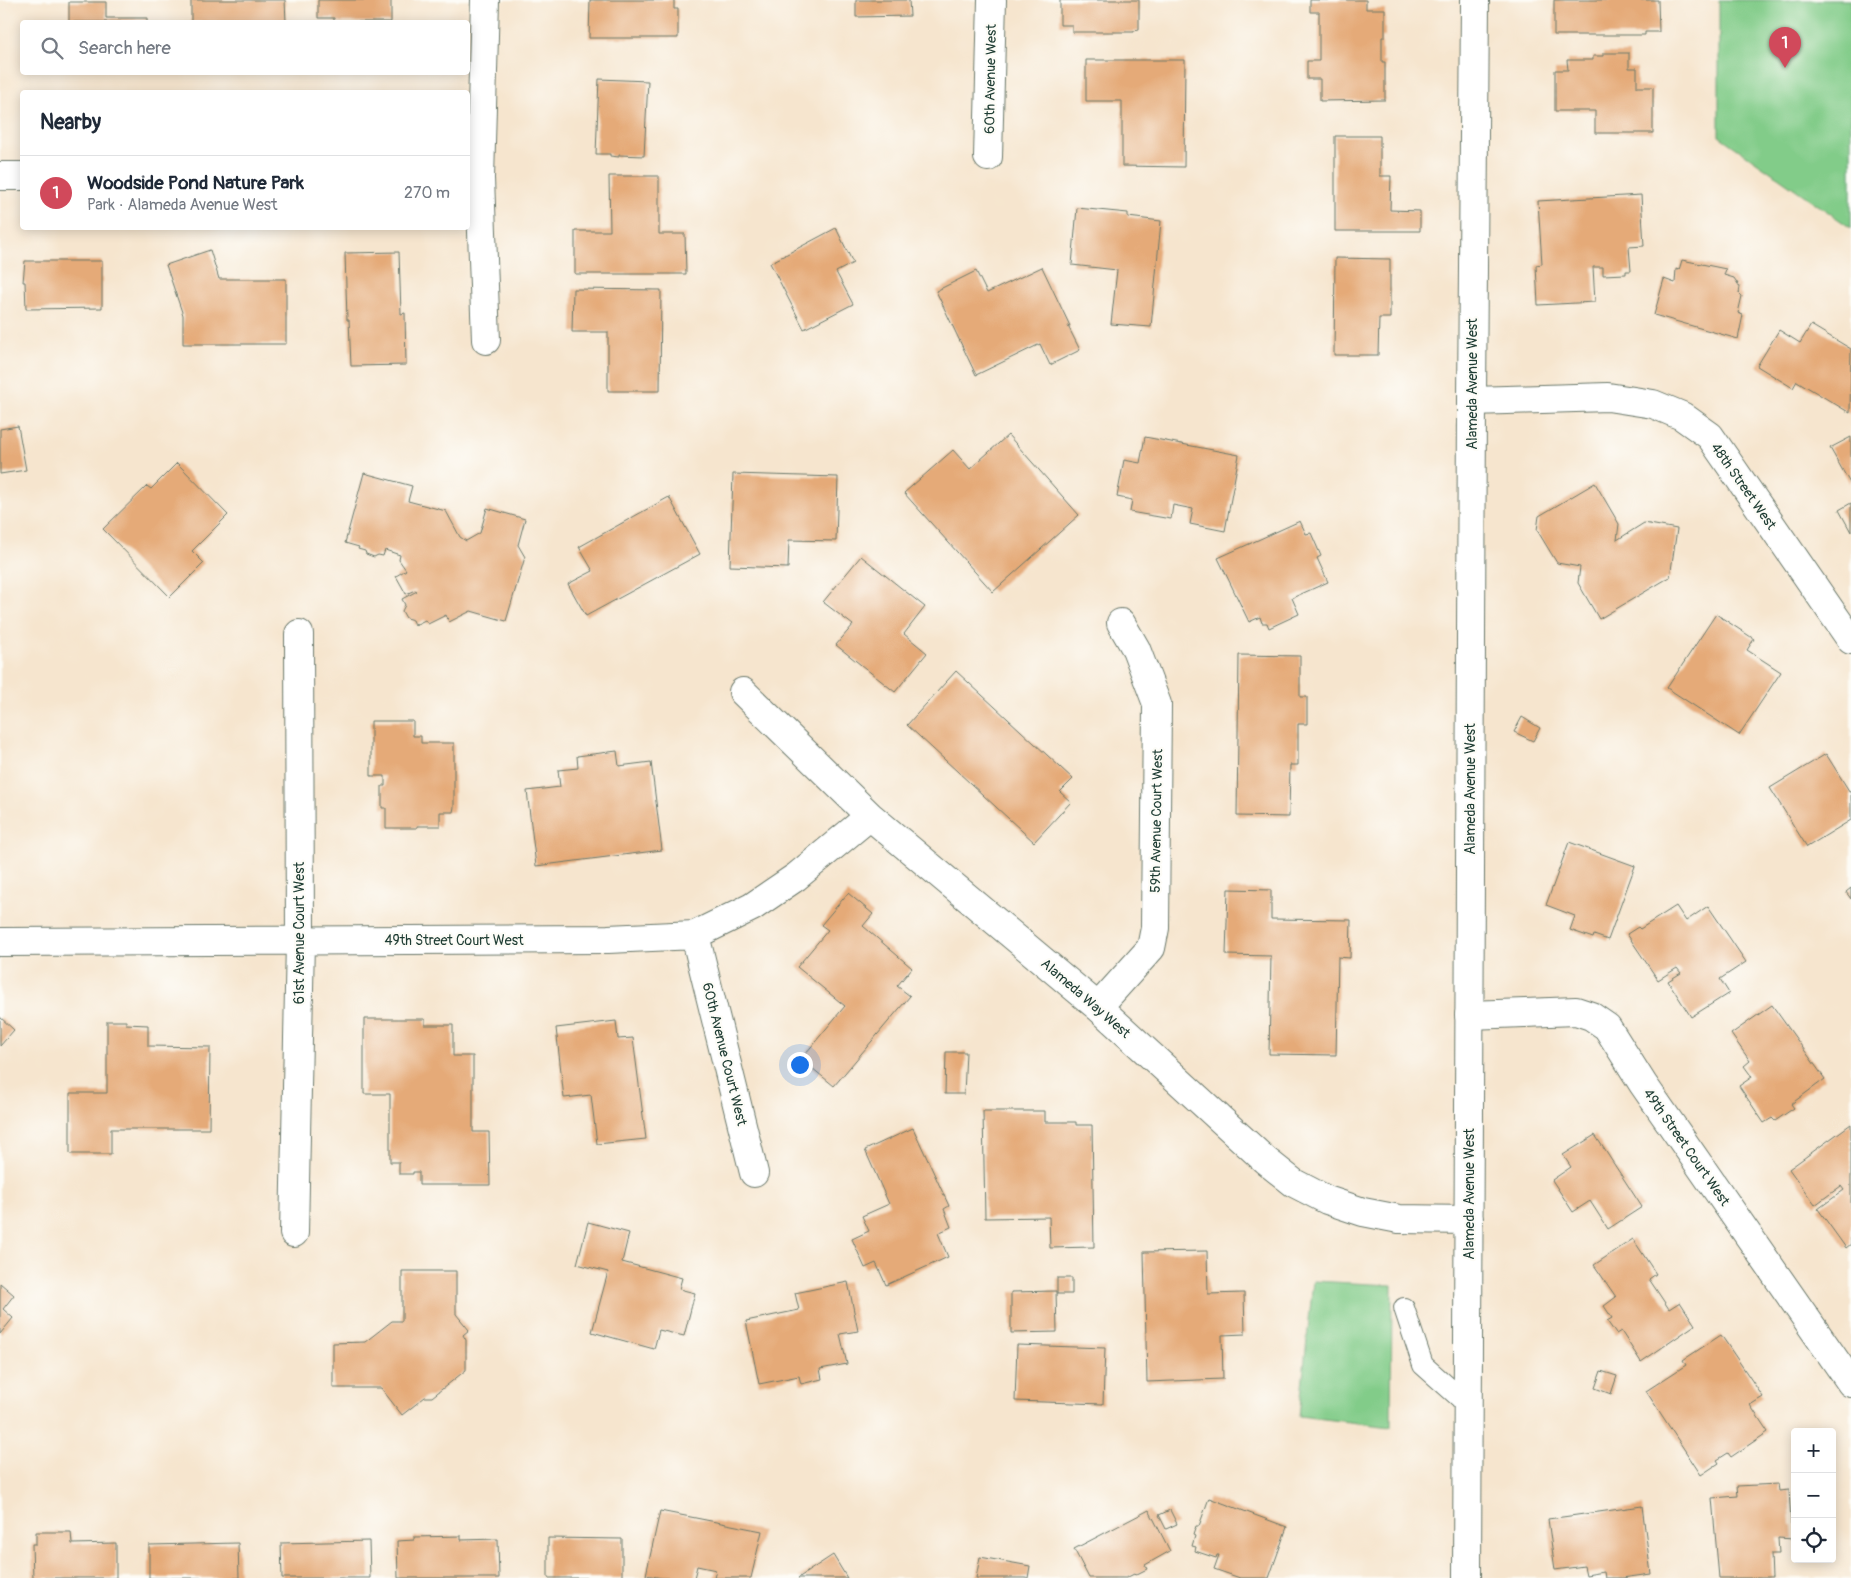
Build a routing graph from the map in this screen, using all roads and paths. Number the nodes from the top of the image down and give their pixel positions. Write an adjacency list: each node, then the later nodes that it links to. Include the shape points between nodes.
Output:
1 (484, 0): 7 (street)
2 (992, 0): 4 (street, 60th Avenue West)
3 (1475, 0): 9 (street, Alameda Avenue West)
4 (988, 157)
5 (0, 176): 6 (street)
6 (20, 176)
7 (474, 178): 8 (street)
8 (486, 340)
9 (1472, 401): 12 (street, 48th Street West, via 1608,397 1654,404 1682,416 1710,436); 19 (street, Alameda Avenue West)
10 (1120, 623): 18 (street, 59th Avenue Court West, via 1136,649 1157,704 1155,928 1151,948)
11 (299, 634): 17 (street, 61st Avenue Court West)
12 (1851, 640)
13 (743, 692): 14 (street, Alameda Way West)
14 (870, 816): 15 (street, 49th Street Court West, via 752,907); 18 (street, Alameda Way West)
15 (695, 934): 17 (street, 49th Street Court West, via 608,939); 20 (street, 60th Avenue Court West)
16 (0, 942): 17 (street, 49th Street Court West)
17 (300, 942): 22 (street, 61st Avenue Court West)
18 (1098, 1007): 21 (street, Alameda Way West, via 1294,1183 1327,1200 1363,1212 1400,1219)
19 (1469, 1014): 21 (street, Alameda Avenue West); 24 (street, 49th Street Court West, via 1576,1011 1607,1027)
20 (754, 1173)
21 (1469, 1220): 25 (street, Alameda Avenue West)
22 (294, 1232)
23 (1404, 1308): 25 (lane, via 1423,1365)
24 (1851, 1382)
25 (1468, 1405): 26 (street, Alameda Avenue West)
26 (1467, 1578)

